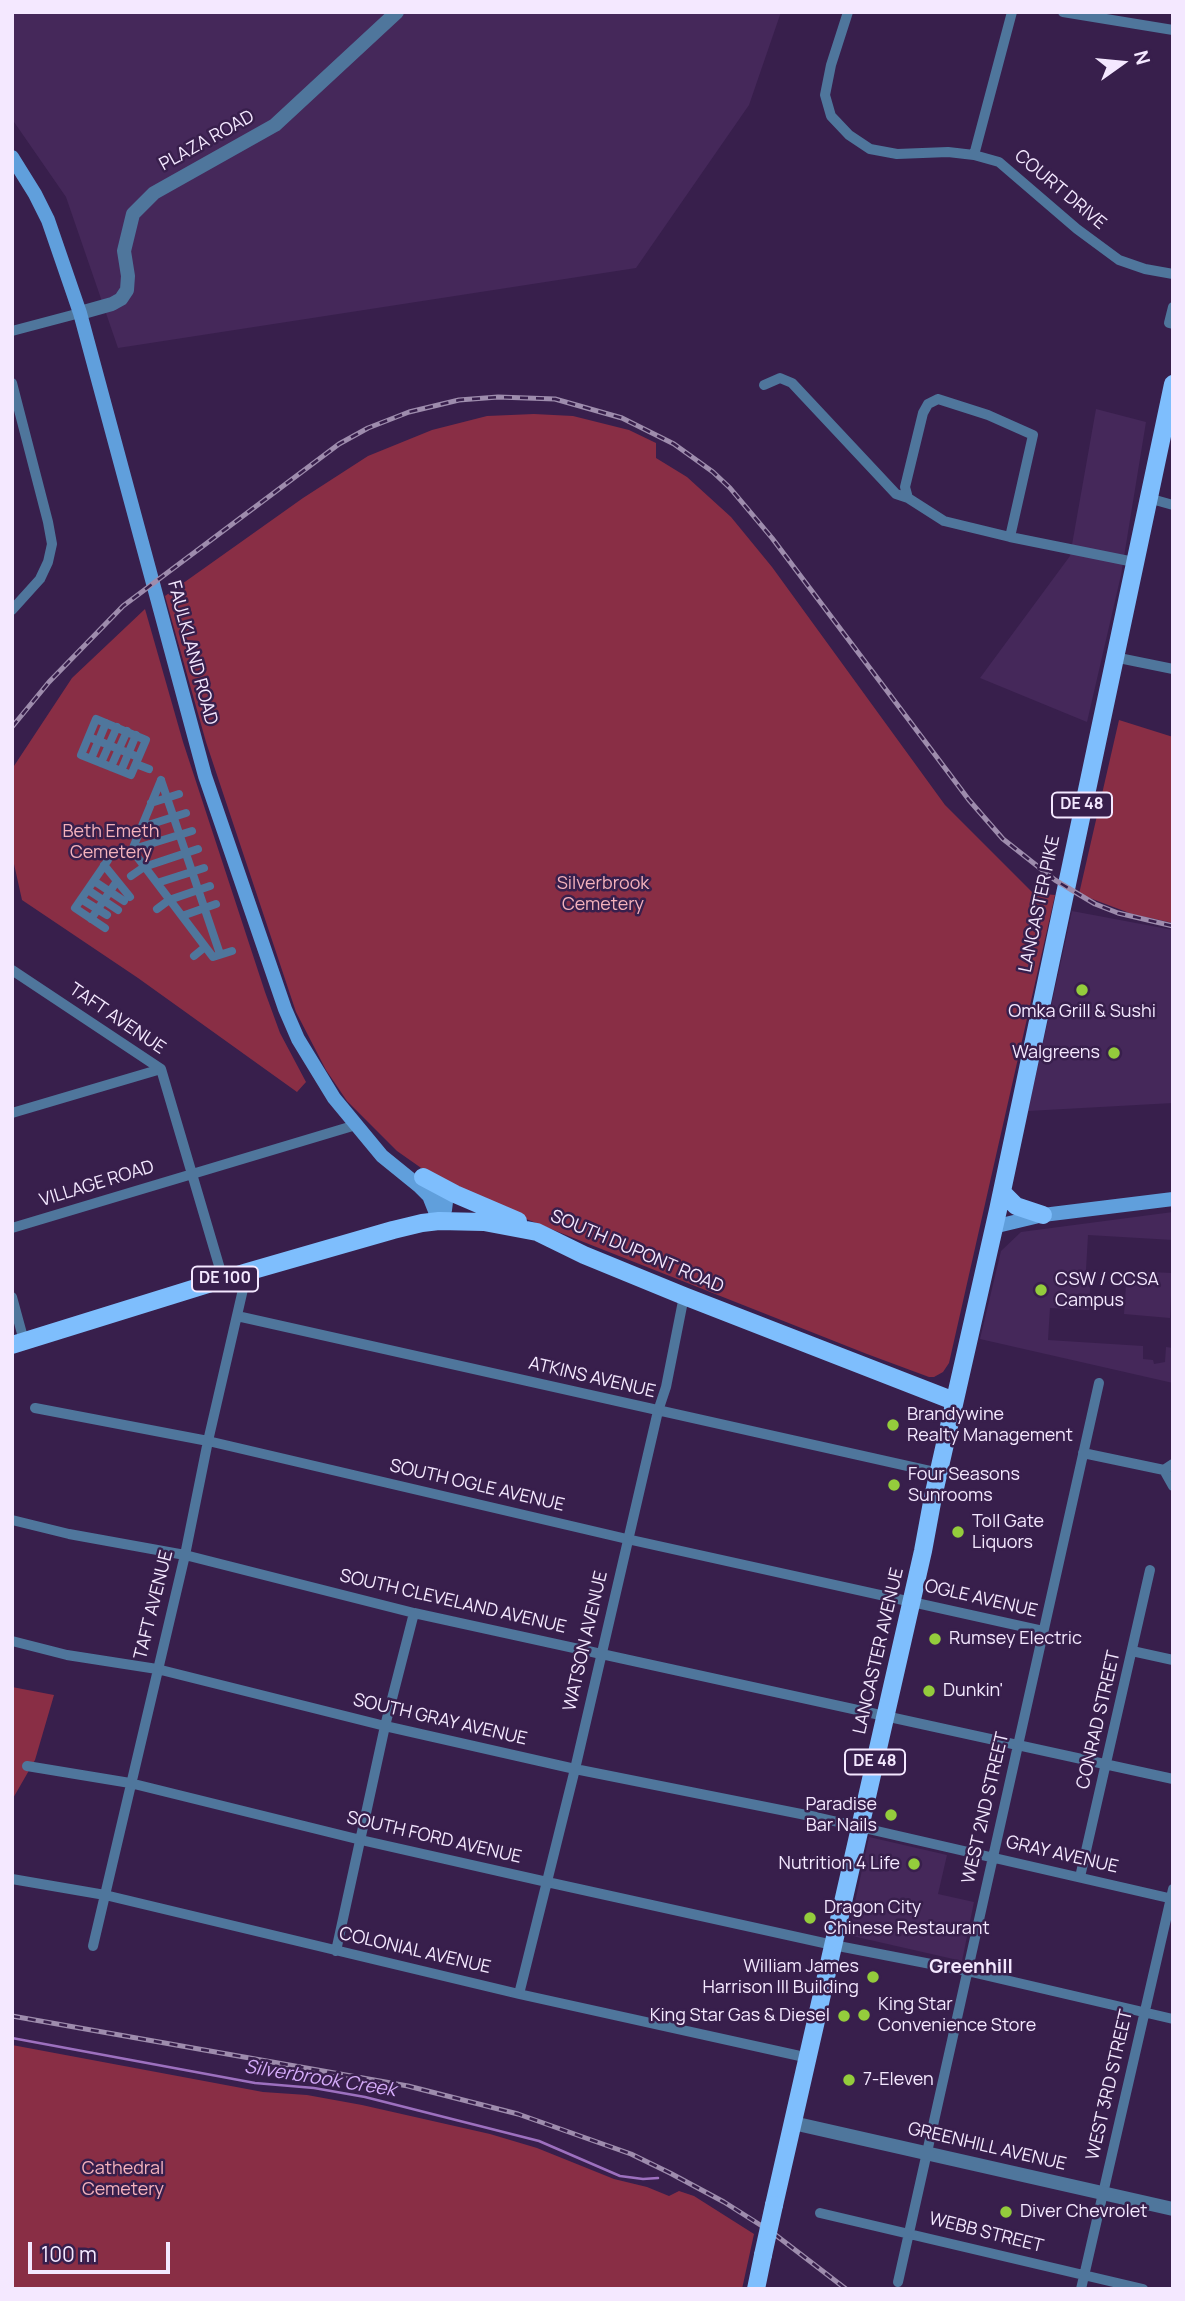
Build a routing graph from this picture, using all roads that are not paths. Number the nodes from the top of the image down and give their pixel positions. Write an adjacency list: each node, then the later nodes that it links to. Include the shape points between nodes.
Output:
1 (397, 12): 10 (street, PLAZA ROAD, via 275,125 154,193 134,214 124,251 127,290 112,304)
2 (848, 12): 6 (street, COURT DRIVE, via 825,95 831,116 870,149)
3 (1012, 12): 6 (street)
4 (1063, 12): 5 (street)
5 (1173, 30)
6 (974, 155): 8 (street, COURT DRIVE, via 999,162 1119,260)
7 (12, 157): 10 (main road, FAULKLAND ROAD, via 48,220)
8 (1173, 274)
9 (1173, 307): 11 (street, via 1169,323)
10 (80, 313): 12 (street); 82 (main road, FAULKLAND ROAD, via 205,776 261,942 298,1039 327,1089)
11 (1173, 324)
12 (12, 331)
13 (12, 383): 21 (street, via 52,544 40,579)
14 (1173, 384): 17 (main road, LANCASTER PIKE / DE 48)
15 (764, 385): 16 (street, via 780,378 792,383 896,494)
16 (908, 498): 19 (street, via 944,521); 19 (street, via 905,487 928,404 938,399 988,415 1033,435)
17 (1148, 498): 18 (street); 20 (main road, LANCASTER PIKE / DE 48)
18 (1173, 505)
19 (1010, 537): 20 (street)
20 (1134, 562): 22 (main road, LANCASTER PIKE / DE 48)
21 (12, 610)
22 (1114, 657): 23 (street); 86 (main road, LANCASTER PIKE / DE 48)
23 (1173, 669)
24 (106, 723): 25 (street); 28 (street, via 96,719); 29 (street)
25 (117, 727): 26 (street); 30 (street)
26 (127, 731): 27 (street); 31 (street)
27 (136, 735): 32 (street); 34 (street, via 146,740)
28 (89, 737): 29 (street); 33 (street, via 81,755)
29 (99, 741): 30 (street); 33 (street)
30 (109, 745): 31 (street); 35 (street)
31 (119, 749): 32 (street); 36 (street)
32 (128, 753): 34 (street); 38 (street)
33 (91, 759): 35 (street)
34 (137, 761): 37 (street); 38 (street, via 131,775)
35 (101, 763): 36 (street)
36 (111, 767): 38 (street)
37 (149, 769)
38 (121, 771)
39 (179, 794): 40 (street)
40 (167, 798): 41 (street); 41 (street, via 161,780); 43 (street)
41 (151, 803): 44 (street)
42 (186, 813): 43 (street)
43 (174, 816): 44 (street); 46 (street)
44 (142, 827): 48 (street)
45 (192, 831): 46 (street)
46 (180, 835): 48 (street); 49 (street)
47 (198, 849): 49 (street)
48 (128, 851): 50 (street)
49 (186, 853): 50 (street); 52 (street)
50 (144, 867): 53 (street); 56 (street)
51 (204, 868): 52 (street)
52 (192, 872): 56 (street); 59 (street)
53 (131, 876)
54 (94, 881): 55 (street, via 106,862); 58 (street); 60 (street)
55 (117, 881): 60 (street); 60 (street, via 127,899)
56 (157, 883): 63 (street)
57 (210, 886): 59 (street)
58 (88, 890): 61 (street); 62 (street)
59 (198, 890): 63 (street); 65 (street)
60 (110, 891): 62 (street)
61 (81, 899): 66 (street); 71 (street, via 75,908)
62 (104, 900): 66 (street); 68 (street)
63 (169, 900): 67 (street); 70 (street)
64 (216, 904): 65 (street)
65 (204, 908): 70 (street); 72 (street)
66 (98, 909): 69 (street); 71 (street)
67 (157, 909)
68 (118, 910)
69 (107, 915)
70 (182, 916): 74 (street)
71 (91, 919): 73 (street)
72 (211, 927): 74 (street); 77 (street)
73 (105, 928)
74 (194, 932): 75 (street)
75 (205, 947): 77 (street, via 212,957); 78 (street)
76 (232, 951): 77 (street)
77 (220, 954)
78 (194, 956)
79 (12, 970): 80 (street, TAFT AVENUE)
80 (161, 1069): 81 (street); 84 (street, TAFT AVENUE)
81 (12, 1113)
82 (356, 1125): 83 (main road, FAULKLAND ROAD); 84 (street, VILLAGE ROAD)
83 (372, 1142): 85 (main road, FAULKLAND ROAD); 89 (main road, FAULKLAND ROAD, via 429,1196)
84 (191, 1174): 91 (street, VILLAGE ROAD); 94 (street, TAFT AVENUE)
85 (423, 1177): 89 (main road, FAULKLAND ROAD, via 446,1202); 92 (main road)
86 (1002, 1192): 88 (main road, via 1016,1206); 90 (main road, LANCASTER PIKE / DE 48)
87 (1173, 1199): 88 (main road)
88 (1043, 1215): 90 (main road)
89 (439, 1221): 92 (main road, SOUTH DUPONT ROAD / DE 100, via 484,1222); 93 (main road, SOUTH DUPONT ROAD / DE 100)
90 (993, 1227): 100 (main road, LANCASTER AVENUE / DE 48)
91 (12, 1228)
92 (537, 1232): 95 (main road, SOUTH DUPONT ROAD / DE 100)
93 (247, 1272): 94 (main road, SOUTH DUPONT ROAD / DE 100); 97 (street, TAFT AVENUE)
94 (223, 1279): 98 (main road, SOUTH DUPONT ROAD / DE 100)
95 (684, 1296): 100 (main road, SOUTH DUPONT ROAD / DE 100); 102 (street, WATSON AVENUE)
96 (12, 1297): 98 (street)
97 (237, 1316): 102 (street, ATKINS AVENUE); 103 (street, TAFT AVENUE)
98 (18, 1343)
99 (1099, 1383): 104 (street, WEST 2ND STREET)
100 (954, 1401): 106 (main road, LANCASTER AVENUE / DE 48)
101 (35, 1408): 103 (street, SOUTH OGLE AVENUE)
102 (658, 1411): 106 (street, ATKINS AVENUE); 109 (street, WATSON AVENUE)
103 (208, 1441): 109 (street, SOUTH OGLE AVENUE); 110 (street, TAFT AVENUE)
104 (1083, 1454): 105 (street); 114 (street, WEST 2ND STREET)
105 (1168, 1467): 107 (street)
106 (939, 1473): 112 (main road, LANCASTER AVENUE / DE 48)
107 (1173, 1486)
108 (12, 1520): 110 (street, SOUTH CLEVELAND AVENUE)
109 (627, 1539): 112 (street, SOUTH OGLE AVENUE); 117 (street, WATSON AVENUE)
110 (185, 1555): 113 (street, SOUTH CLEVELAND AVENUE); 119 (street, TAFT AVENUE)
111 (1150, 1570): 116 (street, CONRAD STREET)
112 (911, 1601): 114 (street, OGLE AVENUE); 120 (main road, LANCASTER AVENUE / DE 48)
113 (414, 1612): 117 (street, SOUTH CLEVELAND AVENUE); 121 (street)
114 (1043, 1631): 122 (street, WEST 2ND STREET)
115 (12, 1641): 119 (street, SOUTH GRAY AVENUE)
116 (1132, 1651): 118 (street); 123 (street, CONRAD STREET)
117 (600, 1654): 120 (street, SOUTH CLEVELAND AVENUE); 125 (street, WATSON AVENUE)
118 (1173, 1660)
119 (156, 1669): 121 (street, SOUTH GRAY AVENUE); 127 (street, TAFT AVENUE)
120 (886, 1715): 122 (street, SOUTH CLEVELAND AVENUE); 128 (main road, LANCASTER AVENUE / DE 48)
121 (385, 1726): 125 (street, SOUTH GRAY AVENUE); 129 (street)
122 (1018, 1744): 123 (street, SOUTH CLEVELAND AVENUE); 130 (street, WEST 2ND STREET)
123 (1107, 1765): 126 (street, SOUTH CLEVELAND AVENUE); 131 (street, CONRAD STREET)
124 (27, 1766): 127 (street, SOUTH FORD AVENUE)
125 (575, 1769): 128 (street, SOUTH GRAY AVENUE); 133 (street, WATSON AVENUE)
126 (1173, 1779)
127 (130, 1783): 129 (street, SOUTH FORD AVENUE); 134 (street, TAFT AVENUE)
128 (860, 1827): 130 (street, GRAY AVENUE); 136 (main road, LANCASTER AVENUE / DE 48)
129 (361, 1840): 133 (street, SOUTH FORD AVENUE); 138 (street)
130 (992, 1857): 131 (street, GRAY AVENUE); 139 (street, WEST 2ND STREET)
131 (1080, 1877): 135 (street, GRAY AVENUE)
132 (12, 1879): 134 (street, COLONIAL AVENUE)
133 (547, 1882): 136 (street, SOUTH FORD AVENUE); 140 (street, WATSON AVENUE)
134 (105, 1895): 137 (street, TAFT AVENUE); 138 (street, COLONIAL AVENUE)
135 (1172, 1896): 141 (street, WEST 3RD STREET)
136 (833, 1945): 139 (street, SOUTH FORD AVENUE); 143 (main road, LANCASTER AVENUE / DE 48)
137 (93, 1946)
138 (336, 1951): 140 (street, COLONIAL AVENUE)
139 (967, 1971): 141 (street, SOUTH FORD AVENUE); 145 (street, WEST 2ND STREET)
140 (519, 1994): 143 (street, COLONIAL AVENUE)
141 (1144, 2013): 142 (street, SOUTH FORD AVENUE); 146 (street, WEST 3RD STREET)
142 (1173, 2019)
143 (809, 2058): 144 (main road, LANCASTER AVENUE / DE 48)
144 (793, 2123): 145 (street, GREENHILL AVENUE); 152 (main road, LANCASTER AVENUE / DE 48, bridge)
145 (925, 2153): 146 (street, GREENHILL AVENUE); 149 (street, WEST 2ND STREET)
146 (1103, 2193): 147 (street, GREENHILL AVENUE); 150 (street, WEST 3RD STREET)
147 (1173, 2209)
148 (820, 2213): 149 (street, WEBB STREET)
149 (909, 2232): 150 (street, WEBB STREET); 151 (street, WEST 2ND STREET)
150 (1084, 2275): 153 (street, WEST 3RD STREET); 154 (street, WEBB STREET)
151 (898, 2282)
152 (756, 2289)
153 (1081, 2289)
154 (1143, 2289)

